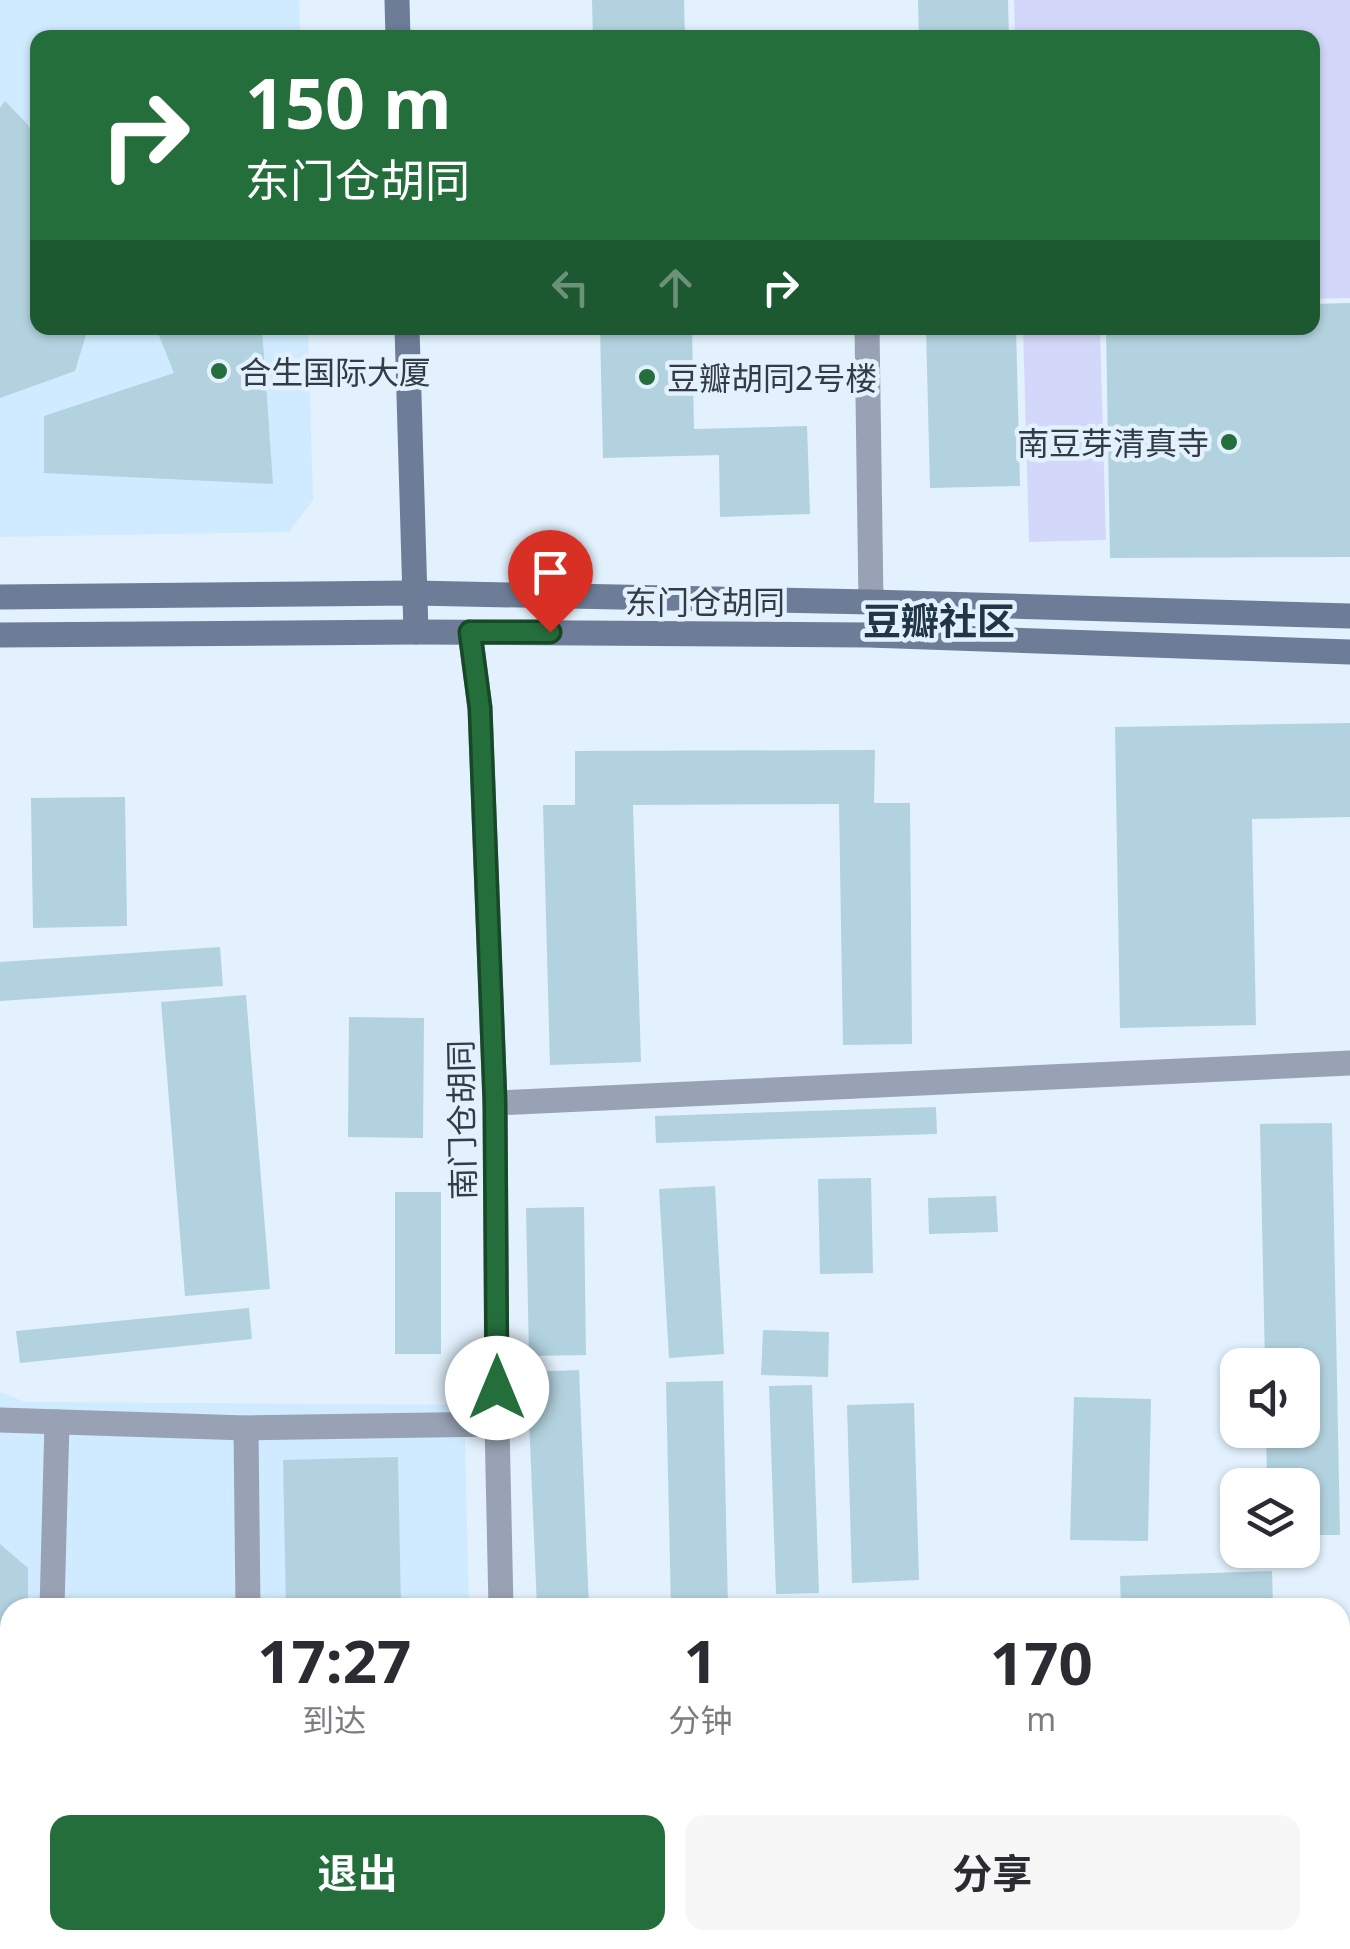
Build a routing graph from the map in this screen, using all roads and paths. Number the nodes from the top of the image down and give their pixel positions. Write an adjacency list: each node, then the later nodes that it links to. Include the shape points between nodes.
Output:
1 (397, 0): 2 (street)
2 (398, 30)
3 (407, 335): 5 (street)
4 (867, 335): 7 (street)
5 (414, 593): 6 (street, 东门仓胡同); 7 (street, 东门仓胡同); 9 (street)
6 (0, 597)
7 (871, 602): 8 (street, 东门仓胡同)
8 (1350, 616)
9 (416, 632): 10 (street, 东门仓胡同); 11 (street, 东门仓胡同)
10 (470, 632): 12 (street, 东门仓胡同, via 869,635); 14 (street, 南门仓胡同, via 480,708)
11 (0, 635)
12 (1350, 652)
13 (1350, 1063): 14 (street)
14 (495, 1102): 17 (street, 南门仓胡同)
15 (0, 1420): 16 (street)
16 (57, 1422): 18 (street); 19 (street)
17 (497, 1424): 18 (street); 21 (street, 南门仓胡同)
18 (246, 1428): 20 (street)
19 (52, 1598)
20 (248, 1598)
21 (501, 1598)

